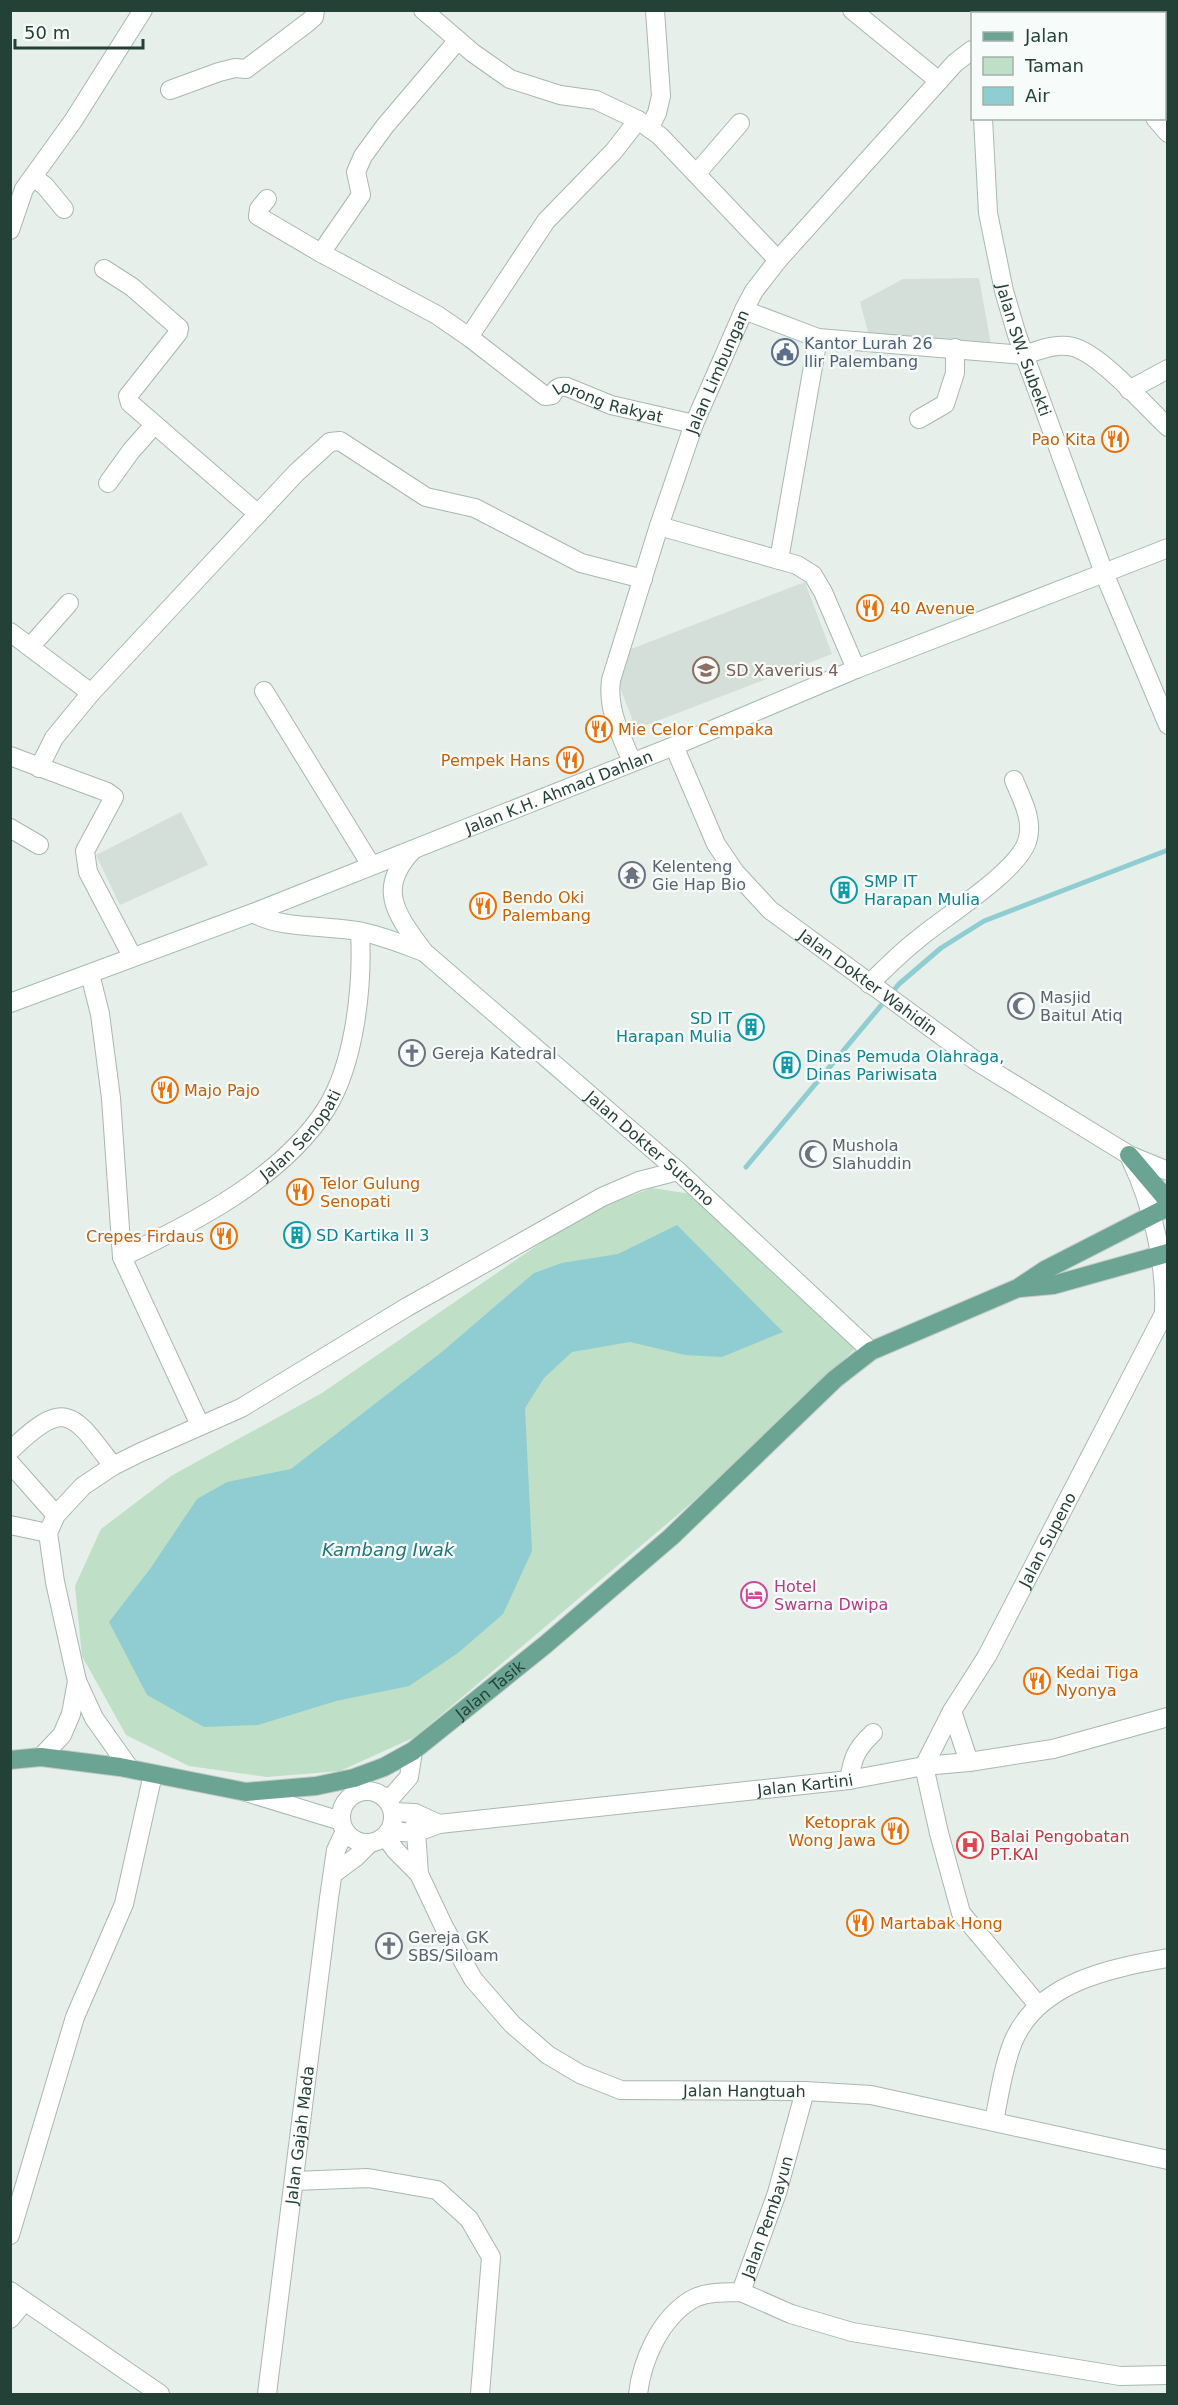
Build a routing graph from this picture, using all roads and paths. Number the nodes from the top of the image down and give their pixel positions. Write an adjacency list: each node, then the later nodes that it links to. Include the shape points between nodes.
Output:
1 (143, 10): 16 (street)
2 (315, 10): 9 (street, via 307,23 246,69 219,72)
3 (423, 10): 6 (street)
4 (655, 10): 13 (street, via 661,96 657,113)
5 (852, 10): 8 (street)
6 (458, 40): 13 (street, via 510,79 560,95 596,100); 20 (street, via 363,156 356,172 361,195)
7 (971, 51): 8 (street, Jalan Limbungan)
8 (939, 81): 21 (street, Jalan Limbungan)
9 (170, 90)
10 (983, 120): 27 (street, Jalan SW. Subekti, via 988,213 1004,291)
11 (1157, 120): 14 (street)
12 (740, 123): 15 (street)
13 (644, 124): 15 (street); 25 (street, via 546,221)
14 (1167, 133)
15 (696, 174): 21 (street)
16 (33, 177): 18 (street); 19 (street, via 21,195)
17 (267, 199): 20 (street, via 258,216)
18 (64, 209)
19 (10, 230)
20 (321, 253): 25 (street, via 437,315)
21 (778, 260): 23 (street, Jalan Limbungan)
22 (104, 270): 32 (street, via 132,287 179,328 128,396 130,404)
23 (744, 310): 24 (street); 31 (street, Jalan Limbungan)
24 (818, 338): 26 (street); 38 (street)
25 (471, 339): 31 (street, Lorong Rakyat, via 545,396 549,397 560,386 567,387 611,405)
26 (955, 348): 27 (street); 30 (street, via 955,373 945,404)
27 (1023, 355): 29 (street, via 1053,346 1079,348 1096,358); 39 (street, Jalan SW. Subekti)
28 (1167, 369): 29 (street)
29 (1130, 390): 33 (street)
30 (919, 419)
31 (694, 424): 36 (street, Jalan Limbungan)
32 (154, 425): 34 (street); 35 (street)
33 (1167, 427)
34 (108, 483)
35 (258, 514): 40 (street, via 296,473 336,440 426,497 475,508 581,563); 46 (street)
36 (659, 526): 38 (street); 40 (street, Jalan Limbungan)
37 (1167, 548): 39 (street, Jalan K.H. Ahmad Dahlan)
38 (779, 560): 44 (street, via 813,575)
39 (1104, 573): 44 (street, Jalan K.H. Ahmad Dahlan); 47 (street, Jalan SW. Subekti)
40 (643, 579): 50 (street, Jalan Limbungan, via 609,694)
41 (69, 603): 43 (street)
42 (10, 632): 43 (street)
43 (30, 647): 46 (street)
44 (856, 669): 48 (street, Jalan K.H. Ahmad Dahlan)
45 (264, 691): 56 (street)
46 (91, 693): 51 (street, via 54,738)
47 (1167, 725)
48 (674, 746): 50 (street, Jalan K.H. Ahmad Dahlan); 62 (street, Jalan Dokter Wahidin, via 716,844 735,872 770,910)
49 (10, 756): 51 (street)
50 (632, 762): 55 (street, Jalan K.H. Ahmad Dahlan)
51 (39, 768): 60 (street, via 114,797 86,851 88,872)
52 (1014, 780): 62 (street, via 1029,819 1028,839 1016,859 982,892 916,940)
53 (10, 828): 54 (street)
54 (39, 844)
55 (414, 849): 56 (street, Jalan K.H. Ahmad Dahlan); 59 (street, via 398,865 392,890 402,921)
56 (371, 866): 57 (street, Jalan K.H. Ahmad Dahlan)
57 (253, 913): 58 (street, via 275,923); 60 (street, Jalan K.H. Ahmad Dahlan)
58 (360, 932): 59 (street); 71 (street, Jalan Senopati, via 359,999 348,1052 336,1089 320,1117 284,1157 236,1194 165,1237)
59 (424, 952): 65 (street, Jalan Dokter Sutomo)
60 (132, 956): 61 (street, Jalan K.H. Ahmad Dahlan)
61 (90, 974): 63 (street, Jalan K.H. Ahmad Dahlan); 71 (street, via 110,1088)
62 (882, 993): 64 (street, Jalan Dokter Wahidin, via 976,1061)
63 (10, 1003)
64 (1129, 1155): 66 (street, Jalan Dokter Wahidin); 67 (main road); 69 (street)
65 (678, 1171): 74 (street, Jalan Dokter Sutomo); 75 (street, via 639,1181 602,1197 407,1307 241,1408)
66 (1167, 1171)
67 (1167, 1201)
68 (1167, 1206): 69 (main road)
69 (1150, 1216): 70 (street); 72 (main road)
70 (1164, 1254): 72 (main road, via 1053,1285); 73 (street)
71 (122, 1257): 75 (street)
72 (1018, 1288): 74 (main road, Jalan Tasik)
73 (1166, 1309): 83 (street, Jalan Supeno, via 987,1656)
74 (871, 1351): 86 (main road, Jalan Tasik, via 835,1378 671,1537)
75 (200, 1425): 78 (street)
76 (10, 1451): 78 (street, via 52,1418 68,1416 79,1423)
77 (10, 1463): 79 (street)
78 (113, 1466): 79 (street, via 83,1486)
79 (56, 1515): 81 (street)
80 (10, 1525): 81 (street)
81 (48, 1533): 82 (street)
82 (77, 1681): 87 (street, via 71,1714 62,1735); 91 (street, via 94,1718)
83 (952, 1712): 89 (street); 90 (street, Jalan Supeno)
84 (1167, 1717): 89 (street, Jalan Kartini, via 1053,1749)
85 (873, 1733): 93 (street, via 859,1746)
86 (413, 1751): 94 (main road, Jalan Tasik, via 354,1778 316,1786); 95 (street, via 409,1777)
87 (41, 1757): 88 (main road, Jalan Tasik); 91 (main road, Jalan Tasik)
88 (10, 1760)
89 (969, 1762): 90 (street, Jalan Kartini)
90 (924, 1766): 93 (street, Jalan Kartini); 104 (street, via 961,1913)
91 (130, 1769): 92 (main road, Jalan Tasik)
92 (153, 1774): 94 (main road, Jalan Tasik); 109 (street, via 124,1904 75,2017)
93 (849, 1779): 97 (street, Jalan Kartini)
94 (246, 1792): 98 (street)
95 (390, 1807): 96 (street); 98 (street, via 374,1792 357,1793 345,1804); 100 (street, via 393,1818)
96 (415, 1813): 97 (street); 99 (street)
97 (439, 1824): 99 (street, Jalan Kartini)
98 (343, 1826): 100 (street, via 351,1838 360,1842); 101 (street, Jalan Gajah Mada)
99 (415, 1833): 100 (street); 102 (street)
100 (381, 1836): 101 (street); 102 (street)
101 (333, 1874): 108 (street, Jalan Gajah Mada)
102 (419, 1874): 105 (street, Jalan Hangtuah, via 473,1979 512,2024 548,2055 580,2074 621,2090)
103 (1167, 1958): 104 (street, via 1127,1965 1074,1983)
104 (1038, 2006): 106 (street, via 1013,2041)
105 (805, 2091): 106 (street, Jalan Hangtuah, via 871,2095); 110 (street, Jalan Pembayun, via 777,2193)
106 (994, 2122): 107 (street, Jalan Hangtuah)
107 (1167, 2160)
108 (295, 2181): 115 (street, Jalan Gajah Mada); 116 (street, via 368,2178 437,2190 469,2219 492,2257)
109 (10, 2235)
110 (741, 2292): 113 (street, via 791,2314 852,2332 1120,2376); 117 (street, Jalan Pembayun, via 710,2294 692,2300 668,2322 651,2348)
111 (17, 2296): 112 (street); 114 (street)
112 (10, 2319)
113 (1167, 2374)
114 (160, 2394)
115 (267, 2394)
116 (480, 2394)
117 (638, 2394)

